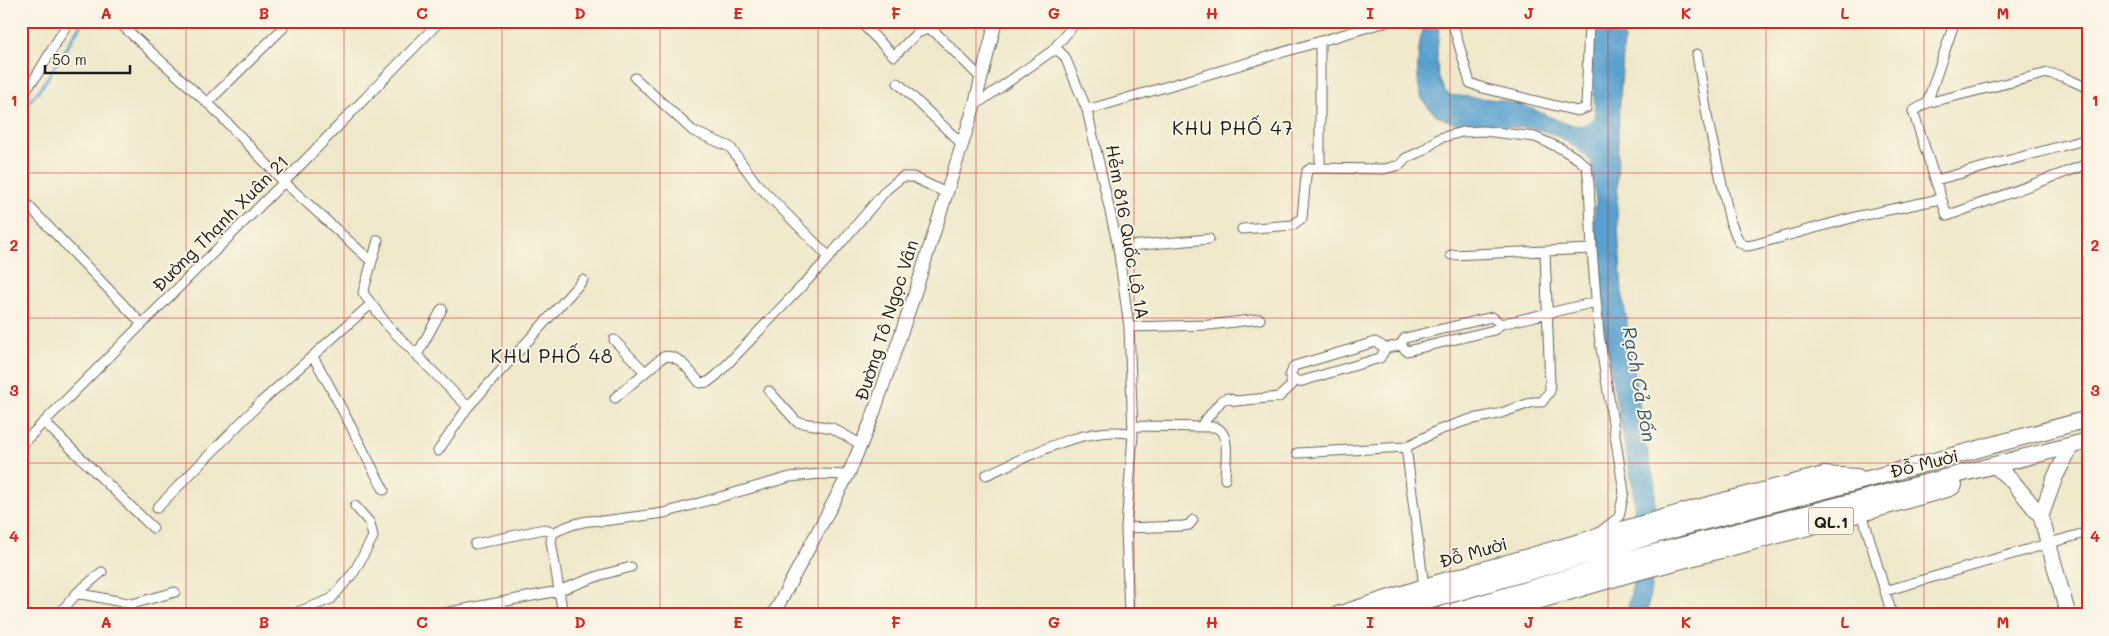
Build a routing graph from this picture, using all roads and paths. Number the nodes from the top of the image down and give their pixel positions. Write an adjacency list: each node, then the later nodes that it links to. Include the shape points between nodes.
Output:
1 (69, 21): 19 (street)
2 (117, 21): 20 (street)
3 (440, 21): 29 (street, Đường Thạnh Xuân 21)
4 (996, 21): 16 (street, Đường Tô Ngọc Vân)
5 (1077, 21): 13 (street)
6 (1389, 21): 12 (street)
7 (1452, 21): 8 (street, via 1470,82 1577,111 1586,108)
8 (1589, 21)
9 (1956, 21): 21 (street)
10 (283, 28): 20 (street)
11 (866, 28): 16 (street, via 894,56 917,33 928,29 935,32)
12 (1320, 42): 23 (street); 27 (street)
13 (1052, 51): 22 (street); 23 (street, Hẻm 816 Quốc Lộ 1A, via 1060,51 1066,57)
14 (1696, 54): 32 (street, via 1730,221 1739,242 1753,245 1855,217)
15 (634, 78): 40 (street, via 693,131 730,147 756,182)
16 (981, 78): 22 (street, Đường Tô Ngọc Vân)
17 (898, 83): 25 (street)
18 (2088, 88): 21 (street, via 2048,73)
19 (21, 95)
20 (207, 103): 29 (street)
21 (1927, 103): 28 (street, via 1913,111)
22 (974, 106): 25 (street, Đường Tô Ngọc Vân)
23 (1087, 110): 36 (street, Hẻm 816 Quốc Lộ 1A)
24 (2088, 139): 28 (street)
25 (961, 142): 30 (street, Đường Tô Ngọc Vân)
26 (2088, 164): 32 (street, via 1947,216)
27 (1320, 168): 33 (street, via 1307,170 1302,218 1293,225); 37 (street, via 1384,169 1400,165 1440,138 1462,132 1484,131 1535,137 1560,148 1586,168)
28 (1936, 180): 32 (street)
29 (284, 182): 41 (street); 48 (street, Đường Thạnh Xuân 21)
30 (946, 193): 40 (street, via 913,177 902,176 887,189); 65 (street, Đường Tô Ngọc Vân)
31 (21, 198): 48 (street)
32 (1940, 199)
33 (1242, 229)
34 (1209, 239): 36 (street)
35 (378, 240): 41 (street)
36 (1118, 247): 49 (street, Hẻm 816 Quốc Lộ 1A)
37 (1592, 248): 38 (street); 43 (street)
38 (1545, 251): 39 (street); 46 (street)
39 (1451, 255)
40 (829, 258): 54 (street, via 708,382 700,383 676,357 668,355)
41 (371, 261): 44 (street, via 363,293)
42 (582, 280): 58 (street)
43 (1596, 302): 46 (street); 87 (street, via 1624,492 1619,517)
44 (371, 304): 52 (street); 53 (street)
45 (442, 309): 52 (street)
46 (1549, 312): 51 (street, via 1501,324 1492,318 1405,338 1400,345); 67 (street, via 1550,391 1542,402 1468,420)
47 (1260, 319): 49 (street, via 1209,325)
48 (142, 324): 60 (street, Đường Thạnh Xuân 21)
49 (1129, 327): 62 (street, Hẻm 816 Quốc Lộ 1A)
50 (614, 340): 54 (street)
51 (1386, 348): 55 (street, via 1380,358 1299,382); 55 (street, via 1375,342 1294,366)
52 (417, 355): 58 (street)
53 (313, 357): 75 (street); 78 (street, via 262,401)
54 (645, 372): 57 (street)
55 (1290, 376): 61 (street, via 1292,385 1279,397 1222,400)
56 (769, 391): 65 (street, via 796,422 832,428)
57 (615, 398)
58 (468, 407): 68 (street)
59 (2088, 419): 73 (highway, Đỗ Mười / QL.1)
60 (44, 422): 64 (street, Đường Thạnh Xuân 21); 82 (street)
61 (1200, 427): 62 (street); 74 (street, via 1222,429 1225,436)
62 (1133, 430): 72 (street, via 1066,440); 83 (street, Hẻm 816 Quốc Lộ 1A)
63 (2088, 441): 66 (highway, QL.1)
64 (21, 445)
65 (862, 445): 71 (street, Đường Tô Ngọc Vân)
66 (2071, 446): 70 (highway, QL.1); 80 (main road, via 2054,477)
67 (1406, 447): 69 (street); 94 (street)
68 (438, 451)
69 (1297, 453)
70 (1994, 465): 76 (highway, Đỗ Mười / QL.1, via 1971,471 1950,488); 80 (main road)
71 (848, 475): 85 (street, via 790,478 664,513 596,520); 103 (street, Đường Tô Ngọc Vân)
72 (986, 475)
73 (1872, 478): 76 (highway); 86 (highway, Đỗ Mười / QL.1, via 1678,521)
74 (1224, 479)
75 (384, 490)
76 (1878, 502): 79 (highway, Đỗ Mười / QL.1); 90 (highway, Đỗ Mười / QL.1)
77 (355, 506): 101 (street, via 370,523 373,537 354,572 331,599)
78 (157, 508)
79 (1862, 513): 90 (highway, Đỗ Mười / QL.1); 95 (street)
80 (2041, 516): 89 (main road)
81 (1193, 520): 83 (street, via 1183,526)
82 (153, 528)
83 (1126, 528): 104 (street, Hẻm 816 Quốc Lộ 1A)
84 (2088, 532): 89 (street)
85 (553, 533): 88 (street, via 544,529); 96 (street, via 551,541)
86 (1623, 537): 87 (highway, Đỗ Mười / QL.1); 106 (highway, Đỗ Mười / QL.1)
87 (1594, 539): 94 (highway, Đỗ Mười / QL.1)
88 (475, 544)
89 (2050, 544): 95 (street); 110 (main road)
90 (1684, 552): 91 (highway, QL.1)
91 (1627, 567): 107 (highway, QL.1); 108 (highway, QL.1)
92 (632, 568): 96 (street, via 601,575)
93 (102, 572): 98 (street)
94 (1424, 587): 105 (highway, Đỗ Mười / QL.1)
95 (1885, 590): 109 (street)
96 (558, 591): 99 (street); 102 (street)
97 (175, 592): 98 (street, via 132,604)
98 (77, 593): 100 (street)
99 (439, 614)
100 (58, 615)
101 (290, 615)
102 (563, 615)
103 (773, 615)
104 (1129, 615)
105 (1336, 615)
106 (1380, 615)
107 (1442, 615)
108 (1490, 615)
109 (1892, 615)
110 (2068, 615)

